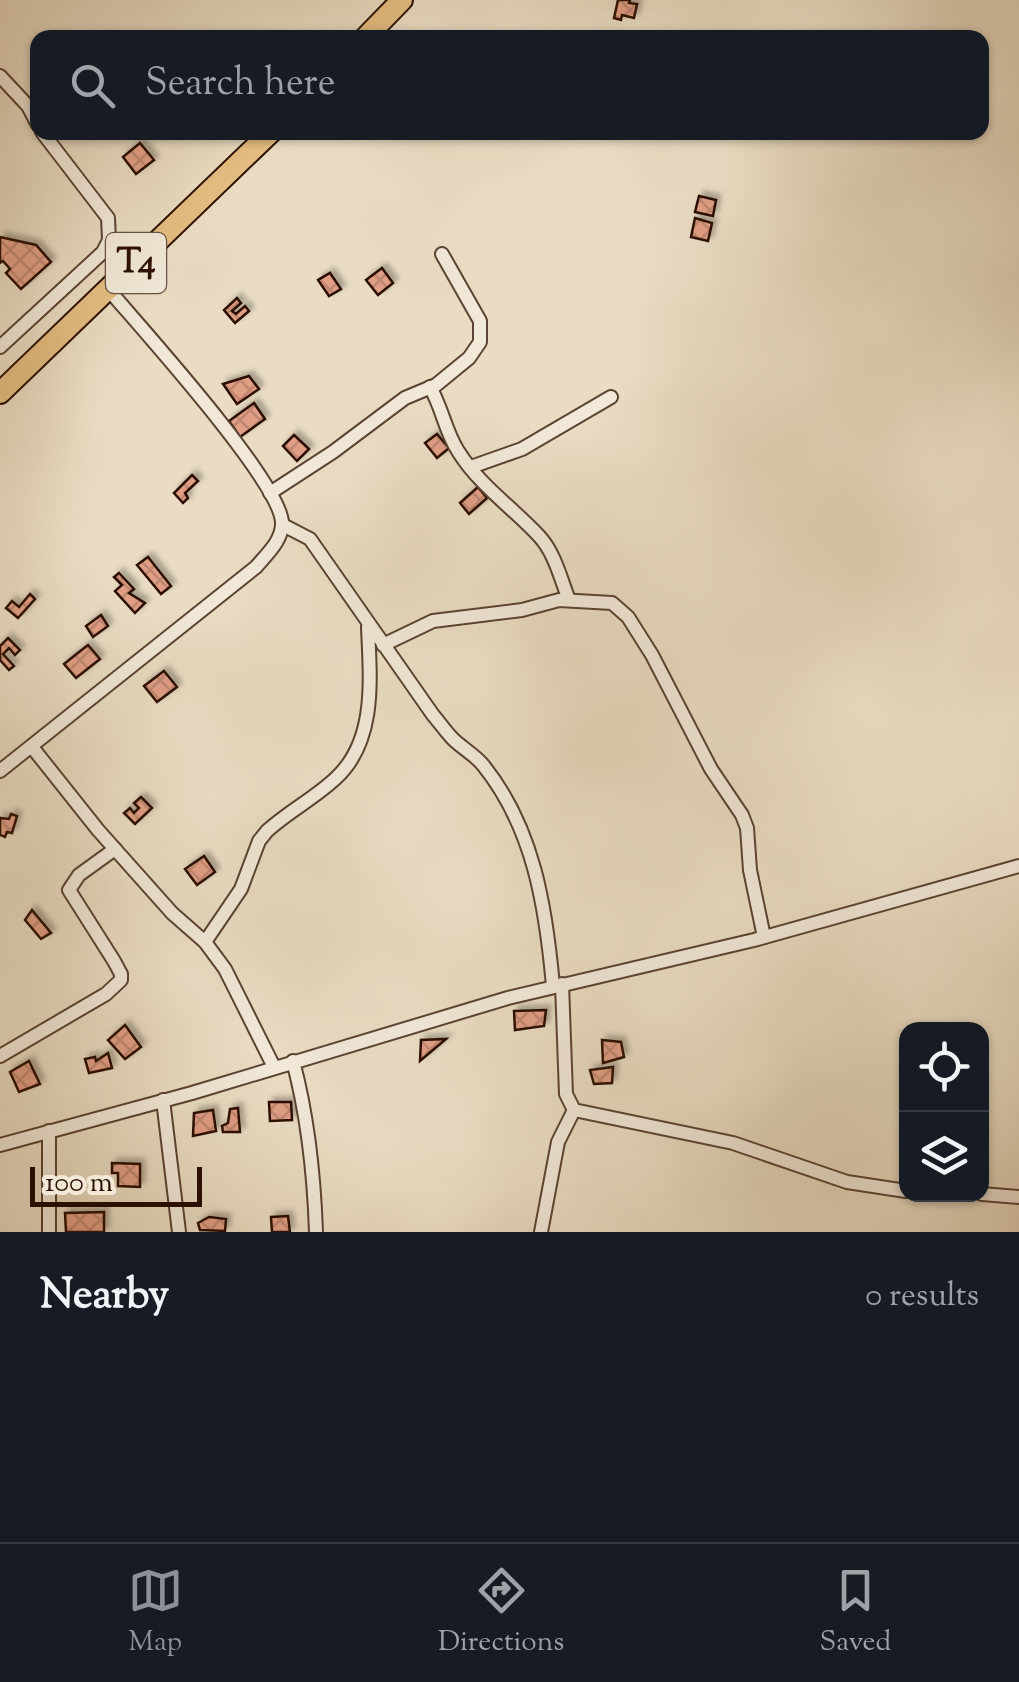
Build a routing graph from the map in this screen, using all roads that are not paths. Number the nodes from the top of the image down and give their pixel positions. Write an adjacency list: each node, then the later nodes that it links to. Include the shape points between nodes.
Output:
1 (402, 0): 2 (highway)
2 (373, 30)
3 (0, 76): 4 (street)
4 (30, 110)
5 (48, 140): 9 (street, via 108,218 109,240)
6 (263, 140): 8 (highway, T4)
7 (442, 254): 10 (street, via 474,307 482,336 469,358)
8 (108, 289): 11 (highway, T4); 14 (street)
9 (0, 347)
10 (430, 387): 13 (street); 14 (street)
11 (0, 393)
12 (611, 397): 13 (street, via 522,450)
13 (471, 467): 16 (street, via 540,537)
14 (270, 493): 15 (street)
15 (283, 526): 17 (street, via 310,538); 19 (street, via 256,567)
16 (569, 600): 18 (street, via 433,621); 23 (street, via 612,603 652,655 710,769 742,815)
17 (368, 625): 18 (street); 24 (street, via 370,700 358,750 340,775 267,831 241,889)
18 (383, 646): 25 (street, via 505,798 542,892)
19 (32, 747): 20 (street); 21 (street)
20 (0, 771)
21 (116, 850): 24 (street); 26 (street, via 69,890 120,980)
22 (1019, 866): 23 (street)
23 (764, 937): 25 (street)
24 (204, 942): 28 (street, via 225,969)
25 (558, 985): 27 (street); 30 (street, via 566,1094)
26 (0, 1056)
27 (293, 1062): 28 (street); 38 (street, via 311,1154)
28 (274, 1067): 29 (street)
29 (163, 1100): 31 (street); 37 (street)
30 (574, 1110): 33 (street, via 733,1143 847,1182); 39 (street, via 558,1142)
31 (49, 1131): 32 (street); 36 (street)
32 (0, 1145)
33 (899, 1189)
34 (989, 1195): 35 (street)
35 (1019, 1197)
36 (49, 1232)
37 (180, 1232)
38 (316, 1232)
39 (540, 1232)

